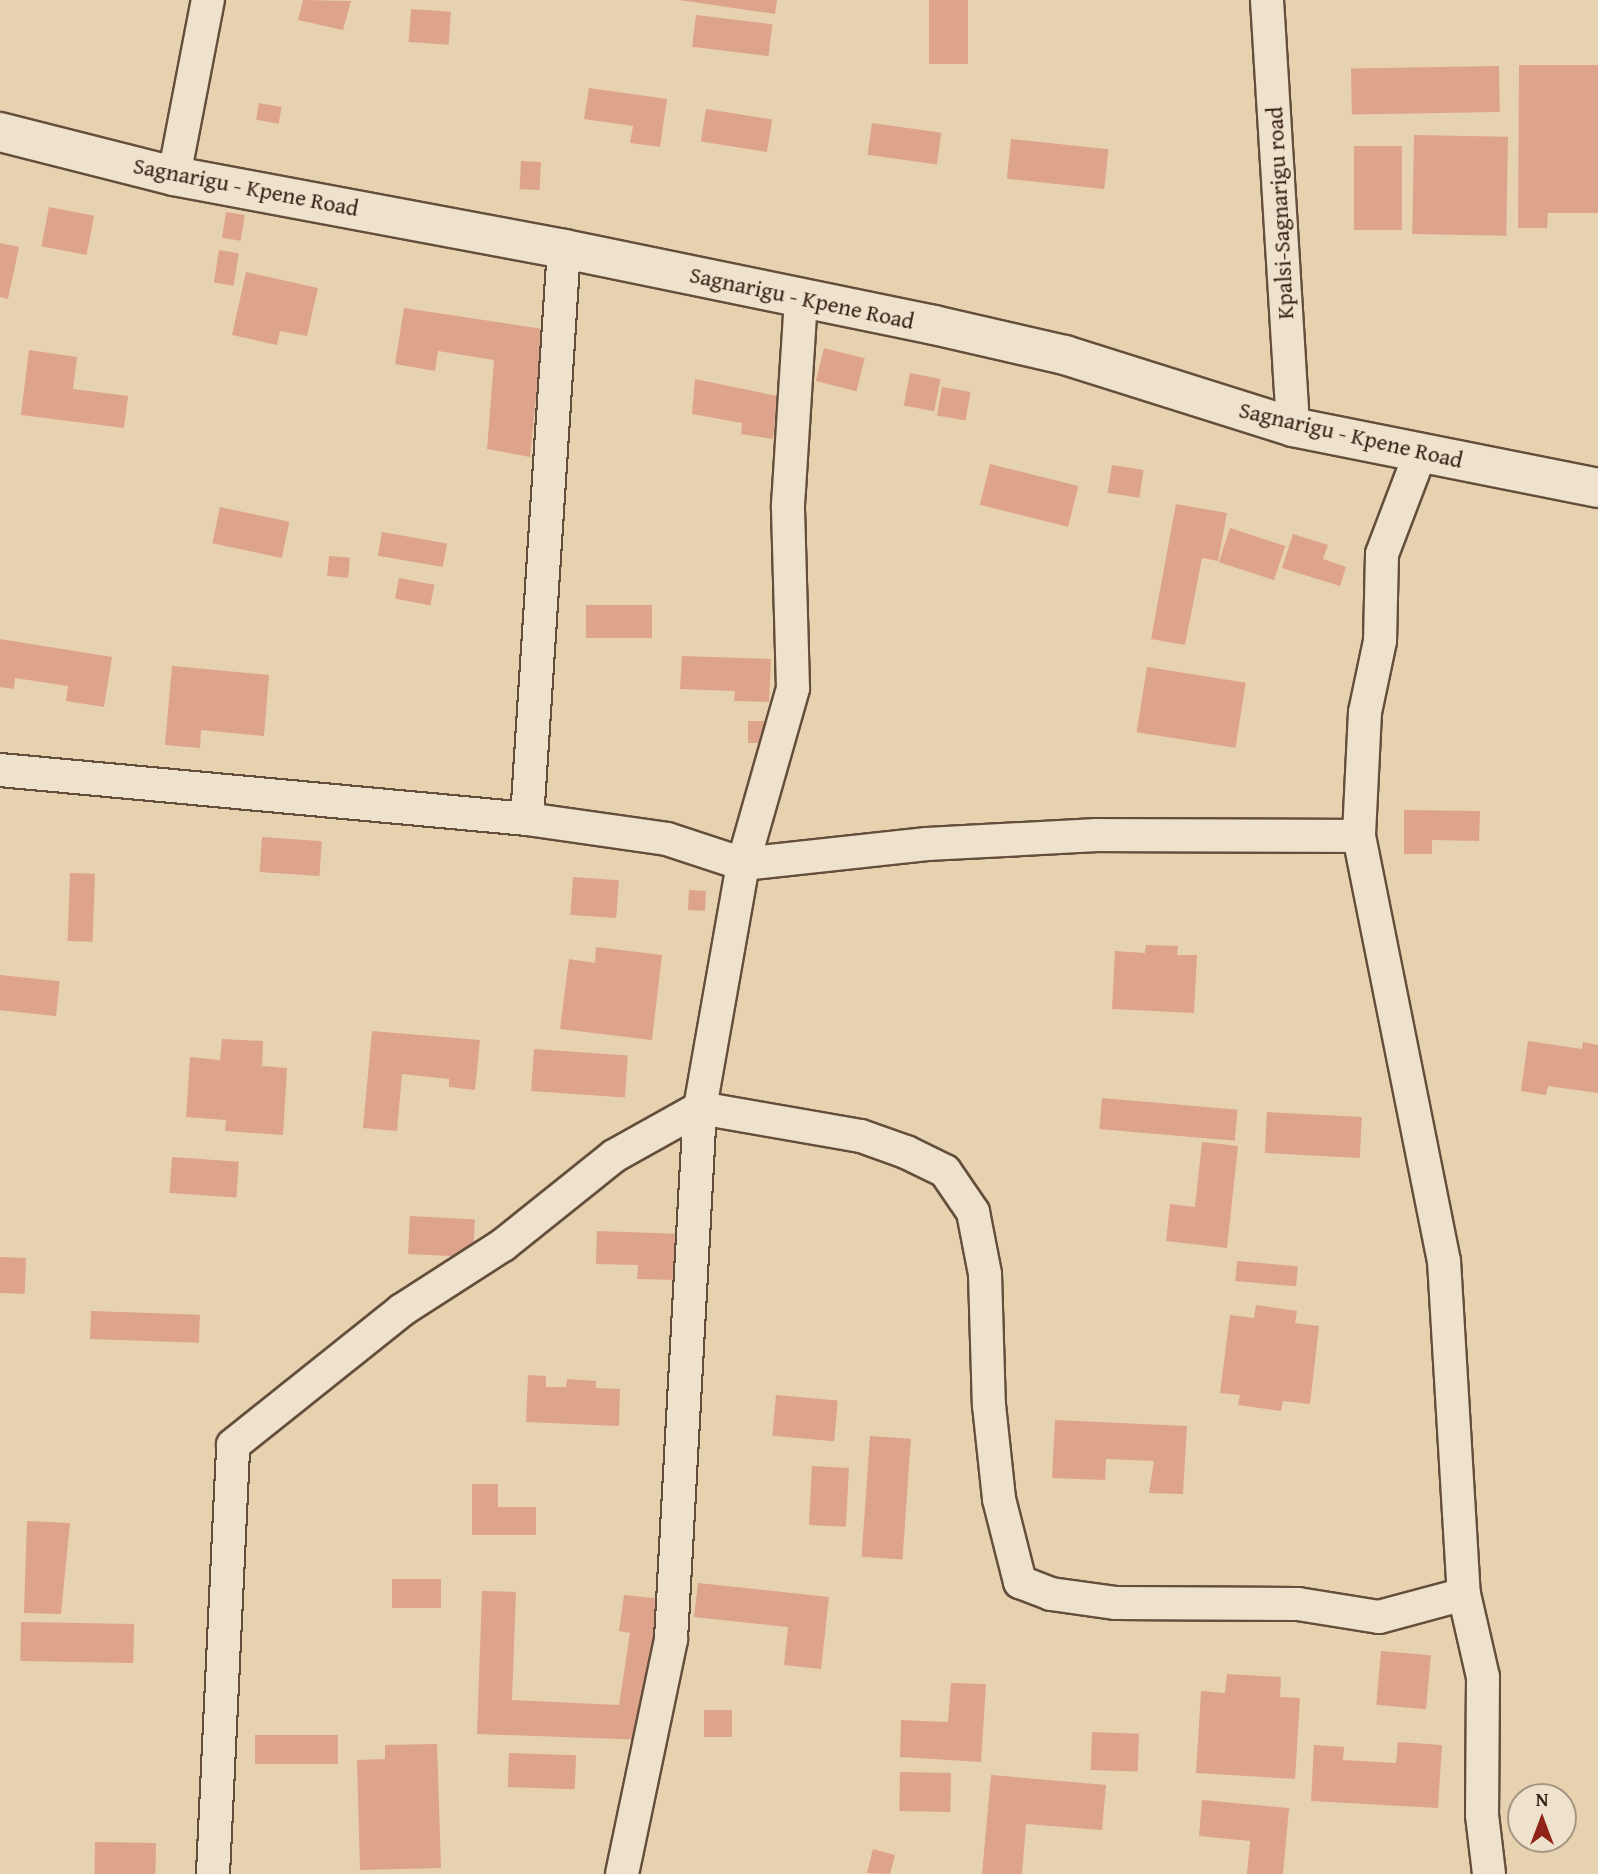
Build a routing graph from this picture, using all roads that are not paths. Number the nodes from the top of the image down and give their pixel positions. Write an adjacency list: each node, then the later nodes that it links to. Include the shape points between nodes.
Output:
1 (208, 0): 4 (street)
2 (1267, 0): 7 (street, Kpalsi-Sagnarigu road)
3 (0, 132): 4 (street, Sagnarigu - Kpene Road)
4 (174, 176): 5 (street, Sagnarigu - Kpene Road)
5 (564, 248): 6 (street, Sagnarigu - Kpene Road); 11 (street)
6 (801, 297): 7 (street, Sagnarigu - Kpene Road, via 1065,355); 13 (street, via 788,505 793,688)
7 (1293, 426): 8 (street, Sagnarigu - Kpene Road)
8 (1420, 454): 9 (street, Sagnarigu - Kpene Road); 12 (street, via 1381,554 1380,641 1365,712)
9 (1598, 488)
10 (0, 770): 11 (street)
11 (527, 819): 13 (street, via 667,839)
12 (1359, 836): 13 (street, via 1097,835 927,844); 15 (street, via 1444,1261)
13 (743, 864): 14 (street)
14 (701, 1108): 15 (street, via 861,1136 906,1152 945,1171 973,1212 985,1274 989,1405 999,1499 1020,1582 1051,1594 1116,1603 1298,1604 1379,1617); 16 (street, via 614,1156 503,1245 402,1310 233,1445); 17 (street, via 671,1639)
15 (1464, 1594): 18 (street, via 1483,1677 1482,1815)
16 (213, 1874)
17 (622, 1874)
18 (1489, 1874)

